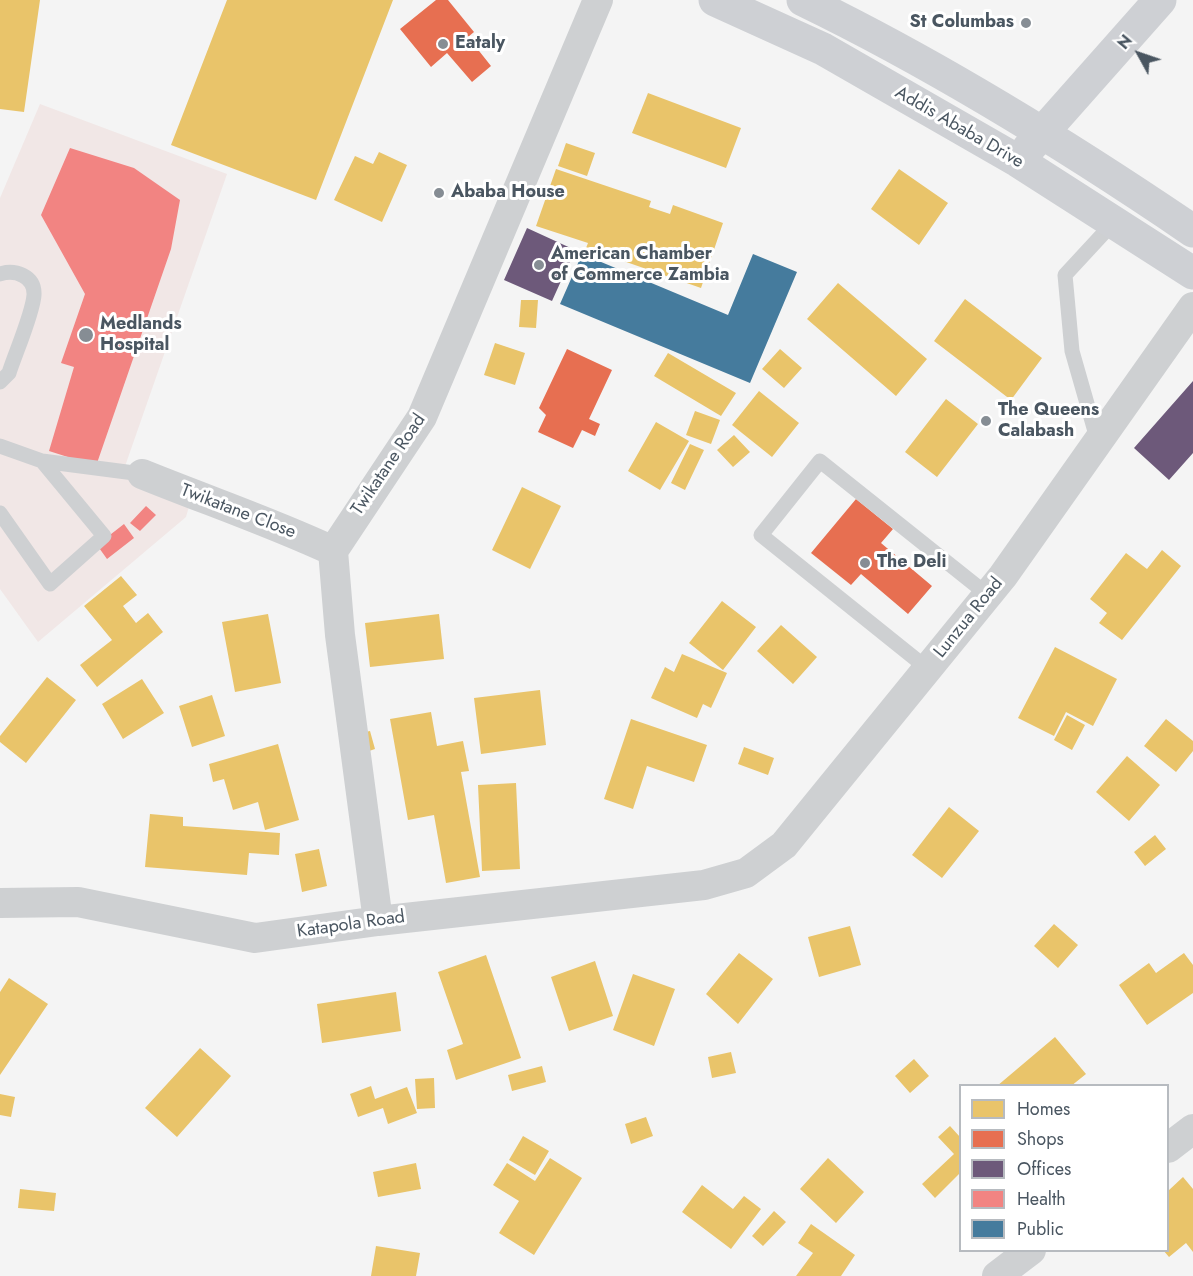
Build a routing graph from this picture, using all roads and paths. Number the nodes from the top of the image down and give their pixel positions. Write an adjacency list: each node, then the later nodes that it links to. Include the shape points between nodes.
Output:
1 (598, 0): 20 (street, Twikatane Road, via 422,417)
2 (715, 0): 7 (main road, Addis Ababa Drive, via 823,50)
3 (802, 0): 6 (main road, Addis Ababa Drive)
4 (1160, 0): 5 (main road)
5 (1085, 84): 6 (main road); 8 (main road, via 1079,108 1082,136)
6 (1043, 132): 7 (main road); 8 (main road, Addis Ababa Drive)
7 (1018, 161): 9 (main road, Addis Ababa Drive)
8 (1097, 167): 10 (main road, Addis Ababa Drive)
9 (1113, 222): 11 (main road, Addis Ababa Drive); 15 (lane, via 1065,275 1072,351)
10 (1193, 231)
11 (1193, 273)
12 (0, 274): 14 (lane, via 16,272 24,276 30,281 34,297 9,373)
13 (1193, 306): 15 (street, Lunzua Road)
14 (0, 382)
15 (1098, 442): 21 (street, Lunzua Road)
16 (0, 446): 17 (lane)
17 (42, 461): 18 (lane); 19 (lane, via 104,536 50,584)
18 (142, 474): 20 (street, Twikatane Close, via 226,509 281,526)
19 (0, 513)
20 (333, 551): 25 (street, via 340,635)
21 (988, 595): 22 (street, Lunzua Road); 22 (lane, via 820,461 761,536)
22 (928, 669): 23 (street, Lunzua Road, via 784,845 746,873)
23 (704, 885): 25 (street, Katapola Road)
24 (0, 903): 25 (street, Katapola Road, via 78,902 255,938)
25 (378, 921)
26 (1193, 1129): 27 (street)
27 (1169, 1147)
28 (1030, 1252): 29 (street)
29 (997, 1276)

